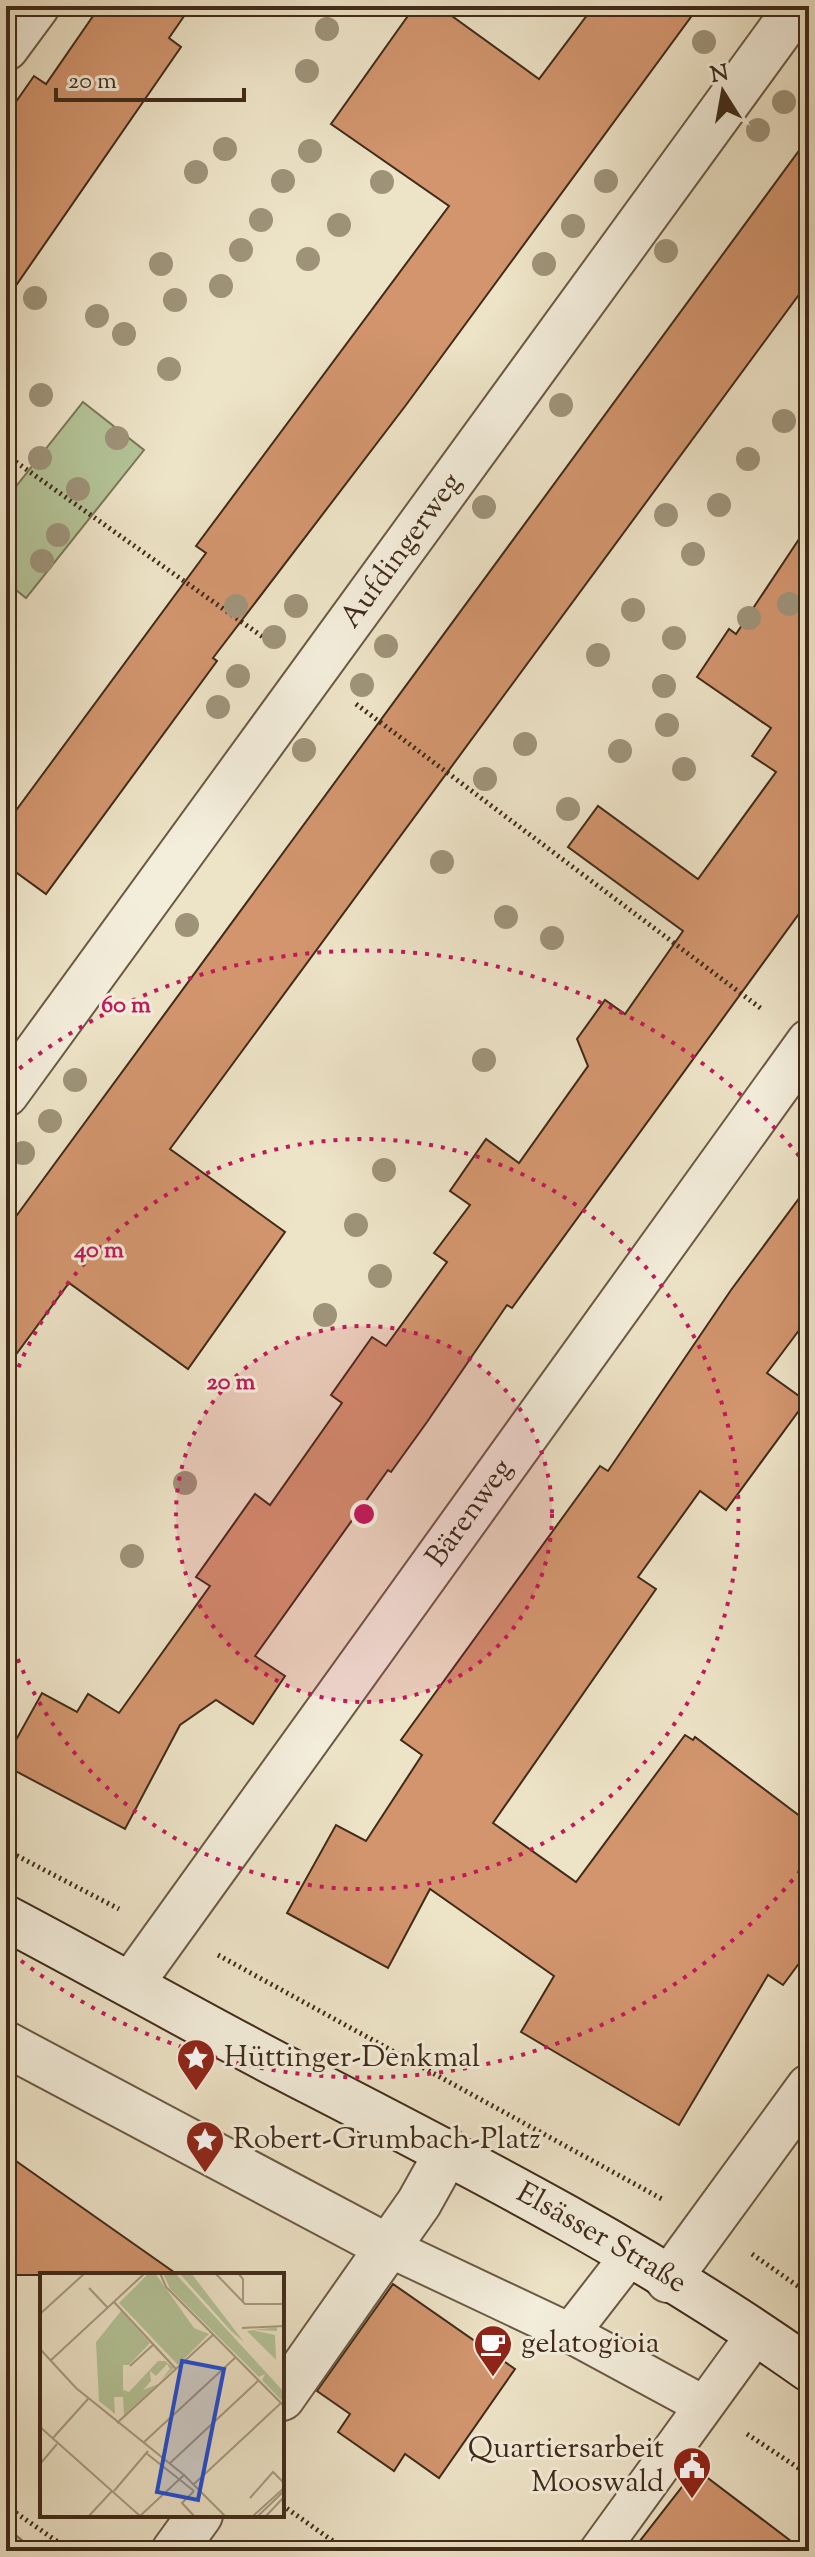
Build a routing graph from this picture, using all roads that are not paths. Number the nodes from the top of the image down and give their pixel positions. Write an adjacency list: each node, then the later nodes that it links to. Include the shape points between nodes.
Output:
1 (37, 6): 3 (street)
2 (798, 6): 5 (street, Aufdingerweg)
3 (6, 48)
4 (808, 1042): 7 (street, Bärenweg)
5 (6, 1094)
6 (6, 1918): 7 (street, Elsässer Straße)
7 (131, 1984): 10 (street, Elsässer Straße)
8 (6, 2044): 11 (street)
9 (809, 2087): 13 (street)
10 (448, 2151): 11 (street); 12 (street, Elsässer Straße)
11 (388, 2247): 14 (lane); 17 (street)
12 (629, 2257): 13 (street, Elsässer Straße); 14 (lane)
13 (668, 2280): 15 (street, Elsässer Straße)
14 (570, 2333): 18 (lane)
15 (757, 2333): 16 (street, Elsässer Straße); 18 (lane)
16 (809, 2369)
17 (284, 2395)
18 (703, 2405): 21 (lane)
19 (199, 2517): 20 (street)
20 (174, 2551)
21 (599, 2551)

